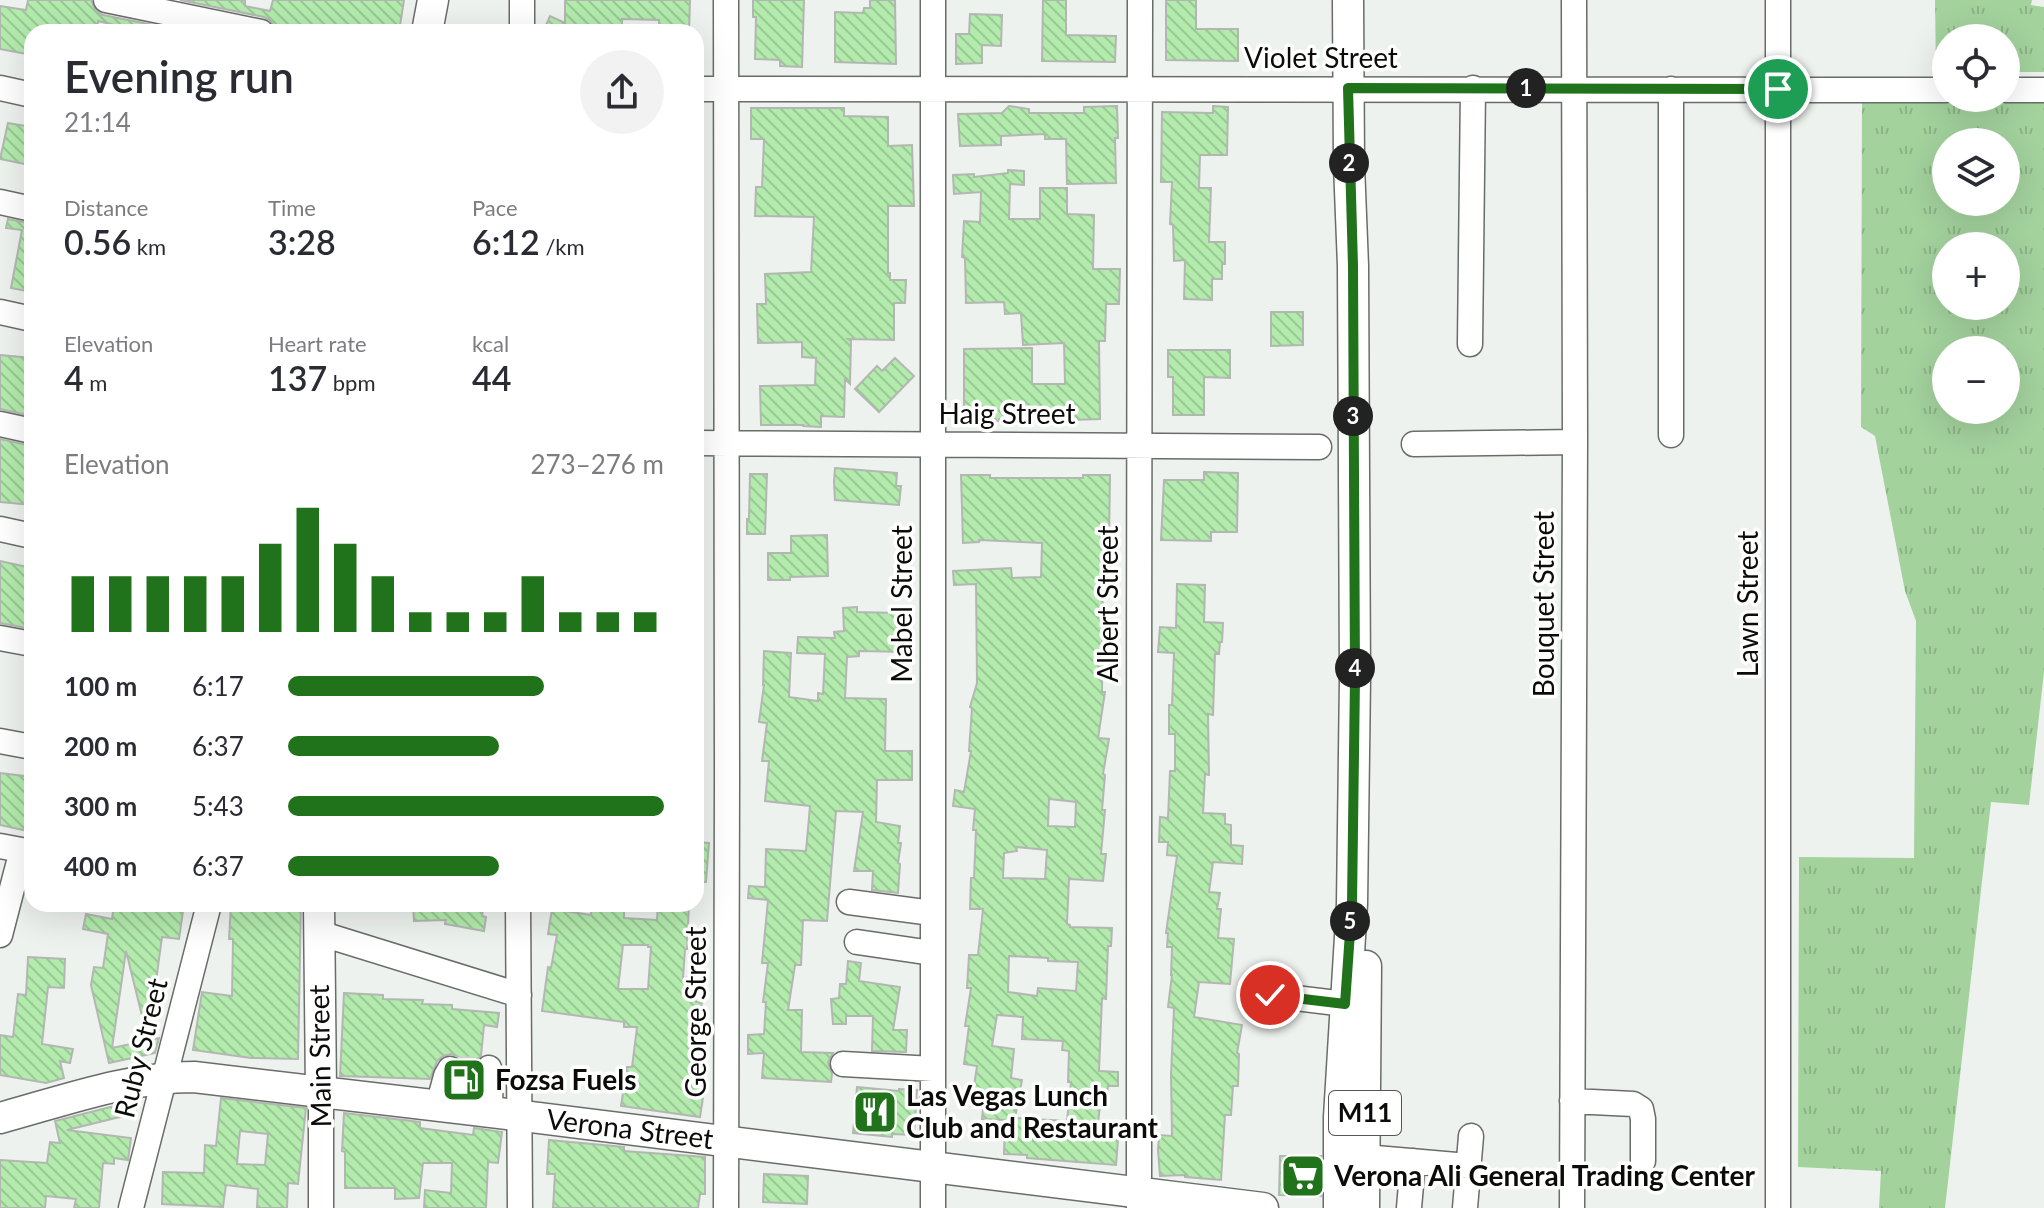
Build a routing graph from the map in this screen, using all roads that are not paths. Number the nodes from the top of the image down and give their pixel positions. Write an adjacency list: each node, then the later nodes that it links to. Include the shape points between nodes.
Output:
1 (106, 0): 11 (street)
2 (433, 0): 12 (main road)
3 (522, 0): 13 (street)
4 (726, 0): 15 (street, George Street)
5 (933, 0): 16 (street, Mabel Street)
6 (1140, 0): 17 (street, Albert Street)
7 (1348, 0): 18 (main road, M11)
8 (1367, 0): 18 (main road, M11)
9 (1574, 0): 20 (street, Bouquet Street)
10 (1778, 0): 23 (street, Lawn Street)
11 (222, 24)
12 (428, 24)
13 (522, 24)
14 (0, 88): 27 (street)
15 (726, 88): 16 (street, Violet Street); 21 (street, Violet Street); 38 (street, George Street)
16 (933, 88): 17 (street, Violet Street); 39 (street, Mabel Street)
17 (1140, 88): 18 (street, Violet Street); 41 (street, Albert Street)
18 (1358, 88): 19 (street, Violet Street); 60 (main road, M11, via 1352,904); 73 (main road, M11, via 1369,173)
19 (1473, 88): 20 (street, Violet Street); 32 (street)
20 (1574, 88): 22 (street, Violet Street); 36 (street, Bouquet Street)
21 (704, 89)
22 (1671, 89): 23 (street, Violet Street); 35 (street)
23 (1778, 89): 24 (street, Violet Street); 90 (street, Lawn Street)
24 (1932, 90)
25 (2020, 90): 26 (street)
26 (2044, 90)
27 (24, 93)
28 (0, 202): 29 (street)
29 (24, 207)
30 (0, 312): 31 (street)
31 (24, 317)
32 (1470, 344)
33 (0, 424): 34 (street)
34 (24, 429)
35 (1671, 435)
36 (1575, 442): 40 (street); 67 (street, Bouquet Street)
37 (704, 443): 38 (street, Haig Street)
38 (726, 444): 39 (street, Haig Street); 72 (street, George Street)
39 (932, 444): 41 (street, Haig Street); 51 (street, Mabel Street)
40 (1414, 444)
41 (1140, 445): 42 (street, Haig Street); 78 (street, Albert Street)
42 (1319, 447)
43 (0, 529): 44 (street)
44 (24, 534)
45 (0, 638): 46 (street)
46 (24, 642)
47 (0, 741): 48 (street)
48 (24, 746)
49 (18, 849): 55 (street)
50 (850, 898): 51 (street)
51 (932, 909): 57 (street, Mabel Street)
52 (207, 912): 65 (street, Ruby Street)
53 (518, 912): 58 (street)
54 (319, 919): 58 (street); 66 (main road, Main Street)
55 (0, 935)
56 (857, 942): 57 (street)
57 (932, 953): 64 (street, Mabel Street)
58 (519, 995): 62 (street)
59 (1270, 995): 60 (street)
60 (1345, 1004): 85 (main road, M11)
61 (843, 1064): 64 (street)
62 (520, 1067): 69 (street); 69 (street, via 484,1068)
63 (450, 1069): 68 (street)
64 (933, 1069): 77 (street, Mabel Street)
65 (164, 1077): 66 (main road, Verona Street); 70 (main road, Verona Street); 79 (street, Ruby Street)
66 (321, 1092): 68 (main road, Verona Street); 80 (street, Main Street)
67 (1572, 1101): 75 (street, via 1633,1104 1641,1109); 89 (street, Bouquet Street)
68 (438, 1106): 69 (main road, Verona Street)
69 (506, 1114): 72 (main road, Verona Street); 81 (street)
70 (0, 1118)
71 (1471, 1136): 76 (street)
72 (725, 1141): 77 (main road, Verona Street); 82 (street, George Street)
73 (1364, 1157): 74 (street); 86 (main road, M11)
74 (1413, 1161): 76 (street); 87 (street)
75 (1643, 1161)
76 (1468, 1166): 88 (street)
77 (933, 1167): 78 (main road, Verona Street); 83 (street, Mabel Street)
78 (1139, 1200): 84 (main road, Verona Street)
79 (131, 1208)
80 (321, 1208)
81 (520, 1208)
82 (726, 1208)
83 (933, 1208)
84 (1263, 1208)
85 (1339, 1208)
86 (1364, 1208)
87 (1409, 1208)
88 (1465, 1208)
89 (1572, 1208)
90 (1778, 1208)

